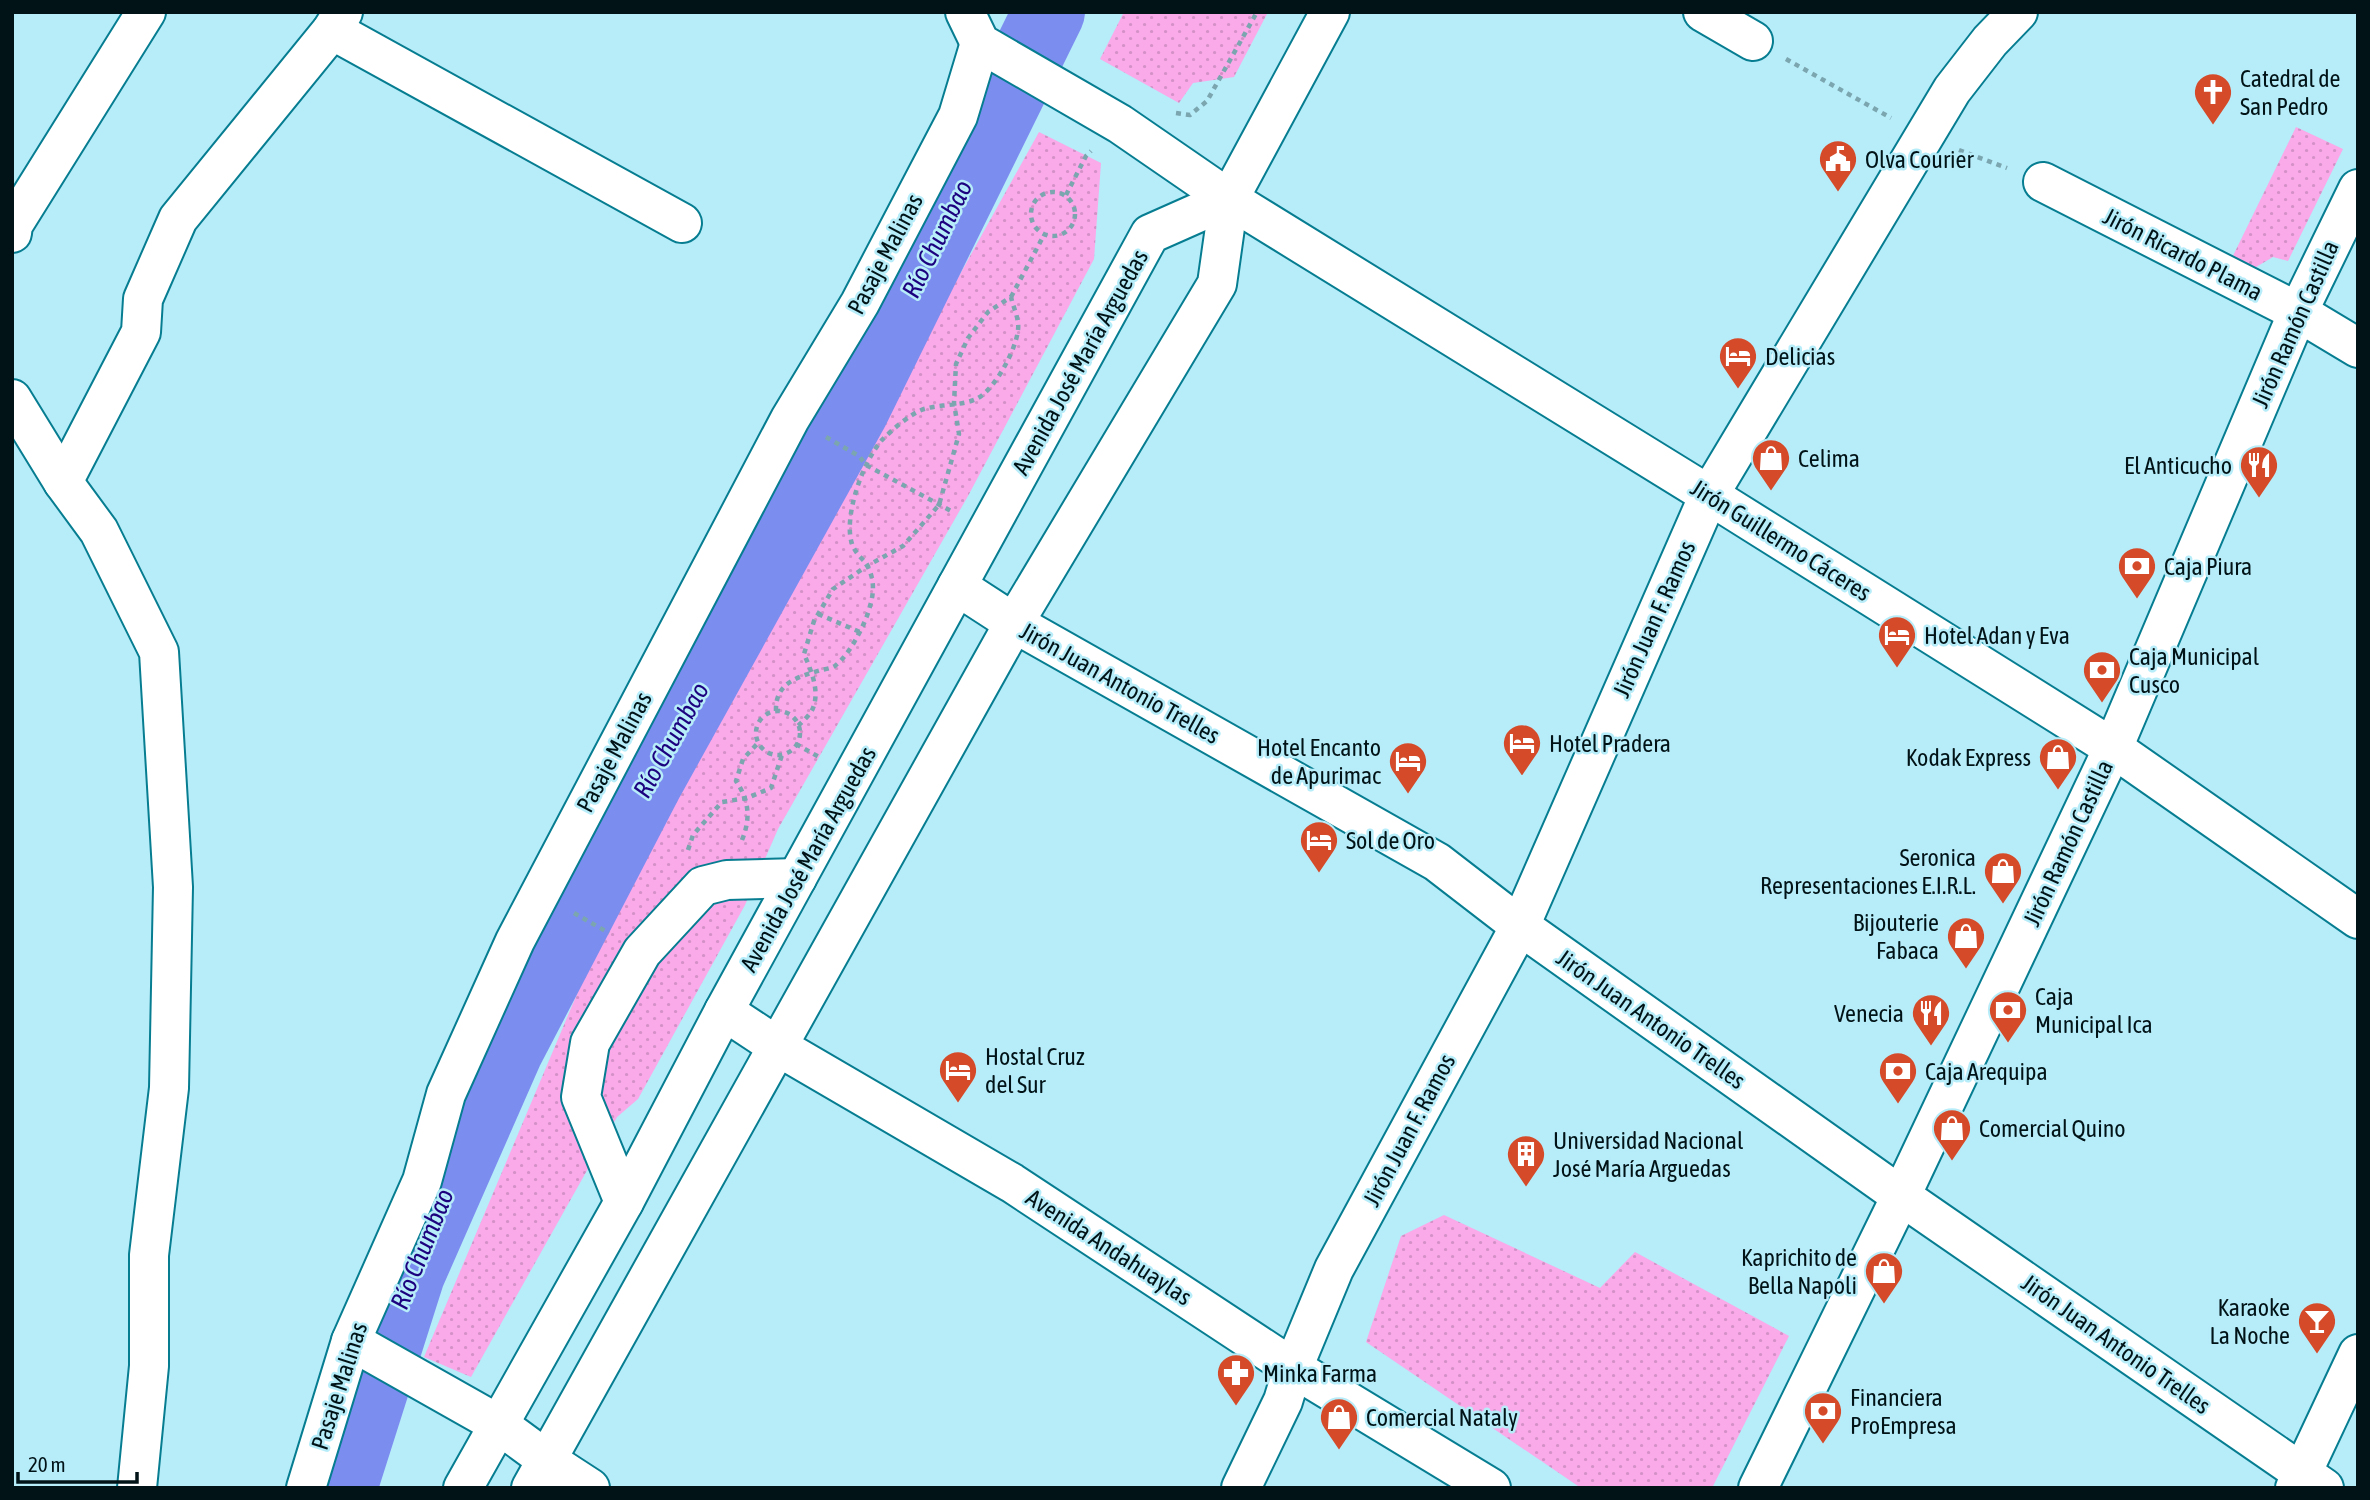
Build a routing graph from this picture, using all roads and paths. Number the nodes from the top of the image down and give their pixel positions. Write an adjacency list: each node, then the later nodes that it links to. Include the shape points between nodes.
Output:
1 (146, 12): 16 (main road)
2 (1257, 12): 9 (path, via 1207,101 1190,115)
3 (1330, 12): 14 (main road)
4 (1703, 12): 8 (main road)
5 (2018, 12): 26 (main road, Jirón Juan F. Ramos, via 1952,90)
6 (337, 21): 15 (main road); 25 (main road, via 178,219 144,299 141,332)
7 (979, 35): 10 (main road, Jirón Guillermo Cáceres); 52 (main road, Pasaje Malinas, via 958,116 860,303 790,419 515,942 446,1094 422,1181)
8 (1753, 41)
9 (1164, 111)
10 (1120, 124): 13 (path, via 1086,156); 14 (main road, Jirón Guillermo Cáceres)
11 (2043, 182): 19 (main road, Jirón Ricardo Plama)
12 (2358, 189): 19 (main road, Jirón Ramón Castilla)
13 (1066, 195): 17 (path, via 1076,215 1071,228 1059,236); 17 (path, via 1051,192 1033,205 1031,219)
14 (1229, 199): 26 (main road, Jirón Guillermo Cáceres); 28 (main road, Avenida José María Arguedas, via 1150,234); 32 (main road, via 1217,284)
15 (682, 223)
16 (12, 233)
17 (1044, 235): 18 (path)
18 (1011, 298): 22 (path, via 988,312 968,338 956,364); 22 (path, via 1019,325 1008,362 978,399)
19 (2298, 312): 20 (main road, Jirón Ricardo Plama); 38 (main road, Jirón Ramón Castilla)
20 (2358, 348)
21 (12, 399): 25 (main road)
22 (954, 403): 24 (path, via 921,410 881,441); 27 (path, via 959,434)
23 (819, 433): 24 (path)
24 (866, 465): 27 (path); 29 (path, via 848,527 853,547)
25 (63, 482): 58 (main road, via 99,531 159,652 173,887 169,1088 149,1255 149,1366)
26 (1709, 495): 38 (main road, Jirón Guillermo Cáceres); 46 (main road, Jirón Juan F. Ramos)
27 (939, 505): 28 (path); 29 (path, via 903,546)
28 (988, 531): 30 (main road, Avenida José María Arguedas)
29 (867, 566): 31 (path, via 833,589); 33 (path, via 873,575 871,606)
30 (957, 586): 32 (main road, Jirón Juan Antonio Trelles); 41 (main road, Avenida José María Arguedas)
31 (818, 614): 33 (path); 34 (path, via 804,654)
32 (1014, 623): 46 (main road, Jirón Juan Antonio Trelles, via 1437,862); 49 (main road)
33 (860, 632): 34 (path, via 835,667)
34 (813, 673): 35 (path, via 784,685 776,699); 36 (path, via 813,708)
35 (776, 711): 36 (path, via 790,715); 37 (path, via 759,722)
36 (799, 726): 39 (path, via 795,747)
37 (758, 743): 39 (path, via 768,753); 40 (path, via 743,759 736,781)
38 (2113, 748): 45 (main road, Jirón Guillermo Cáceres); 50 (main road, Jirón Ramón Castilla)
39 (782, 755): 40 (path, via 771,788)
40 (747, 798): 42 (path, via 747,829); 43 (path, via 722,802 693,835 681,868)
41 (797, 878): 42 (main road); 48 (main road, Avenida José María Arguedas)
42 (727, 880): 43 (main road, via 703,886)
43 (686, 904): 51 (main road, via 642,952 590,1043 581,1097)
44 (570, 911): 47 (path)
45 (2358, 919)
46 (1520, 926): 50 (main road, Jirón Juan Antonio Trelles); 54 (main road, Jirón Juan F. Ramos, via 1334,1269)
47 (604, 930)
48 (724, 1011): 49 (main road, Avenida Andahuaylas); 51 (main road, Avenida José María Arguedas)
49 (777, 1046): 54 (main road, Avenida Andahuaylas, via 1012,1183); 56 (main road)
50 (1901, 1196): 57 (main road, Jirón Juan Antonio Trelles); 64 (main road, Jirón Ramón Castilla)
51 (624, 1202): 55 (main road, Avenida José María Arguedas)
52 (356, 1344): 55 (main road); 59 (main road, Pasaje Malinas)
53 (2358, 1354): 57 (main road)
54 (1293, 1368): 62 (main road, Jirón Juan F. Ramos, via 1283,1402); 63 (main road, Avenida Andahuaylas)
55 (498, 1424): 56 (main road); 60 (main road, Avenida José María Arguedas)
56 (539, 1474): 61 (main road)
57 (2307, 1483)
58 (136, 1488)
59 (306, 1488)
60 (463, 1488)
61 (590, 1488)
62 (1241, 1488)
63 (1491, 1488)
64 (1758, 1488)

